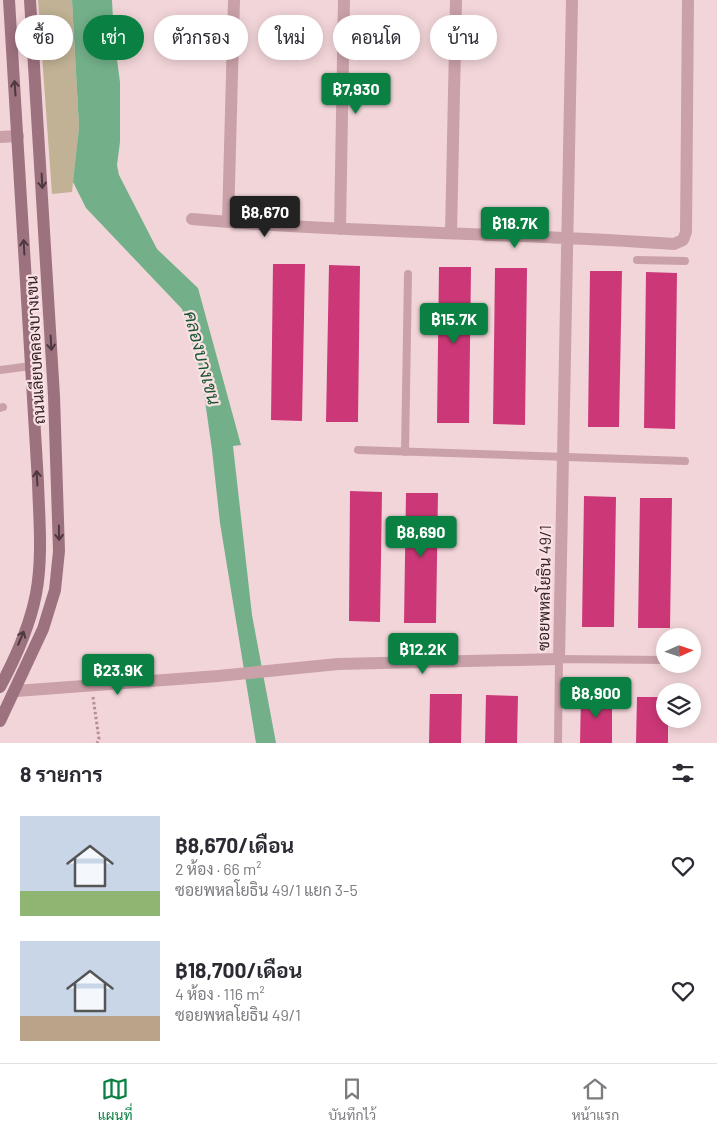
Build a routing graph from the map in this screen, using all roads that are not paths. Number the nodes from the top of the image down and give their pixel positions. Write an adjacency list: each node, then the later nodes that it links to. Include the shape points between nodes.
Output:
1 (9, 0): 8 (main road, ถนนเลียบคลองบางเขน, one-way to 1)
2 (30, 0): 29 (main road, ถนนเลียบคลองบางเขน, one-way to 29, via 54,387 59,551 55,590)
3 (234, 0): 11 (street)
4 (344, 0): 12 (street)
5 (456, 0): 13 (street)
6 (572, 0): 14 (street, ซอยพหลโยธิน 49/1)
7 (688, 0): 15 (street, via 686,232 683,240 674,244)
8 (18, 136): 9 (street); 20 (main road, ถนนเลียบคลองบางเขน, one-way to 8)
9 (0, 137)
10 (192, 219): 11 (street)
11 (228, 222): 12 (street)
12 (340, 229): 13 (street)
13 (451, 233): 14 (street)
14 (567, 238): 15 (street); 24 (street, ซอยพหลโยธิน 49/1)
15 (656, 243): 17 (lane)
16 (637, 260): 17 (lane)
17 (656, 260): 18 (lane)
18 (685, 261)
19 (408, 274): 23 (lane)
20 (31, 366): 21 (lane); 26 (main road, ถนนเลียบคลองบางเขน, one-way to 20, via 36,594 40,555)
21 (0, 370)
22 (358, 450): 23 (lane)
23 (405, 452): 24 (lane)
24 (563, 457): 25 (lane); 27 (street, ซอยพหลโยธิน 49/1)
25 (685, 461)
26 (13, 659): 29 (main road); 30 (main road, ถนนเลียบคลองบางเขน)
27 (559, 659): 28 (lane); 31 (street, ซอยพหลโยธิน 49/1, via 357,663); 33 (lane)
28 (656, 660)
29 (27, 666): 31 (main road, ถนนเลียบคลองบางเขน)
30 (1, 685)
31 (16, 691): 32 (main road)
32 (0, 721)
33 (558, 743)

